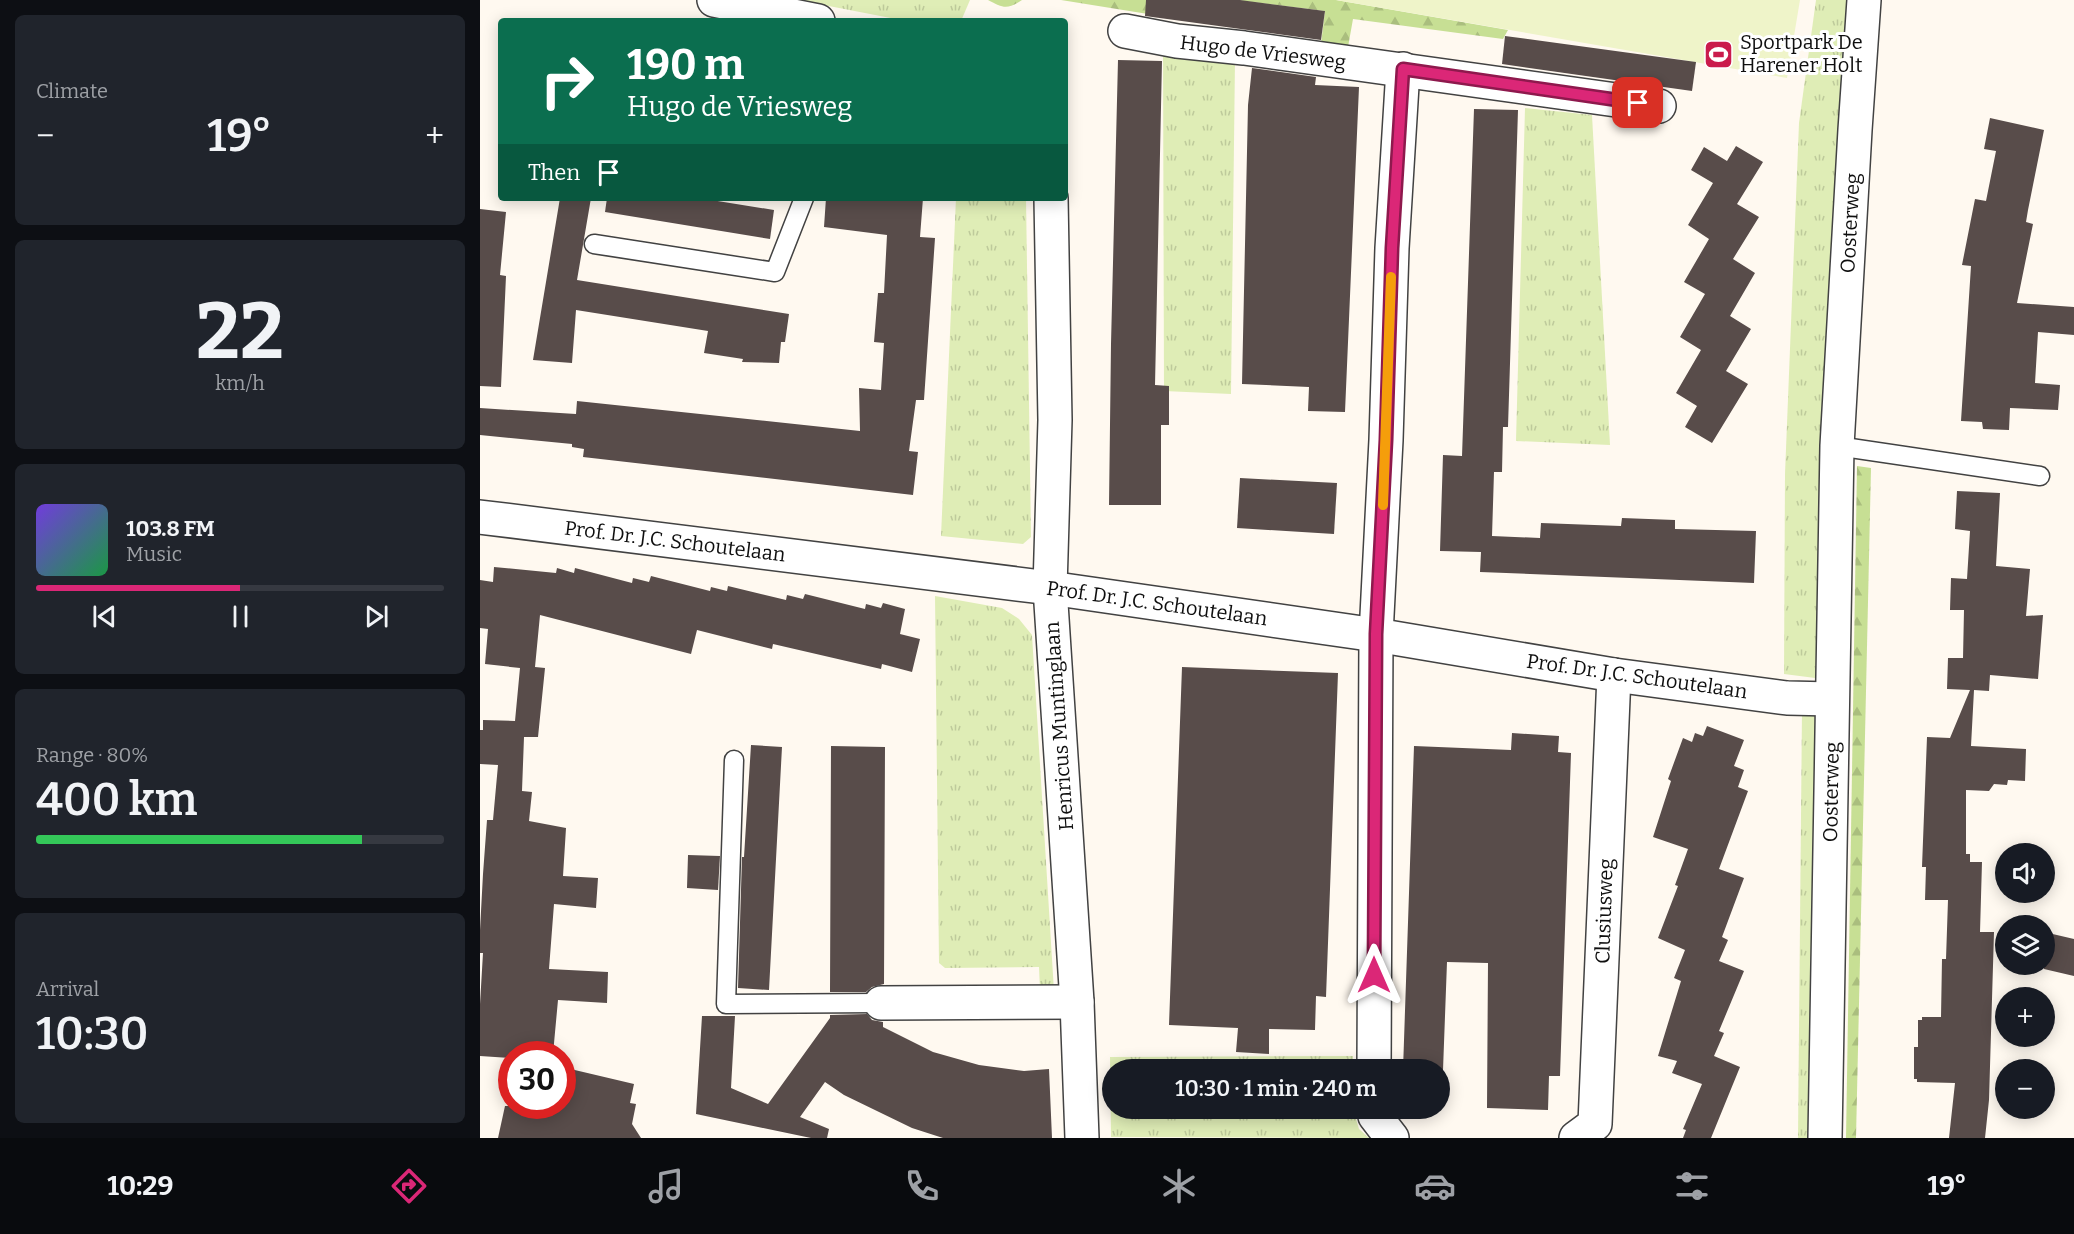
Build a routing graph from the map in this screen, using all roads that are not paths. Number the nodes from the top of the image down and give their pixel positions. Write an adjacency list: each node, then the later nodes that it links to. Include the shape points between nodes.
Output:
1 (714, 0): 3 (street)
2 (1864, 0): 10 (street, Oosterweg)
3 (804, 18)
4 (1125, 31): 5 (street, Hugo de Vriesweg)
5 (1403, 69): 6 (street, Hugo de Vriesweg); 14 (street)
6 (1659, 105)
7 (803, 201): 9 (lane, via 775,272)
8 (1051, 201): 13 (street, Henricus Muntinglaan, via 1055,420)
9 (594, 244)
10 (1837, 446): 11 (lane); 16 (street, Oosterweg)
11 (2040, 476)
12 (480, 517): 13 (street, Prof. Dr. J.C. Schoutelaan)
13 (1050, 588): 14 (street, Prof. Dr. J.C. Schoutelaan); 18 (street, Henricus Muntinglaan)
14 (1376, 634): 15 (street, Prof. Dr. J.C. Schoutelaan); 20 (street)
15 (1614, 675): 16 (street, Prof. Dr. J.C. Schoutelaan, via 1787,698); 22 (street, Clusiusweg, via 1595,1124)
16 (1832, 699): 23 (street, Oosterweg)
17 (734, 760): 19 (lane, via 726,1004)
18 (1077, 1002): 19 (street); 21 (street, Henricus Muntinglaan)
19 (881, 1003)
20 (1374, 1059)
21 (1082, 1138)
22 (1576, 1138)
23 (1825, 1138)

